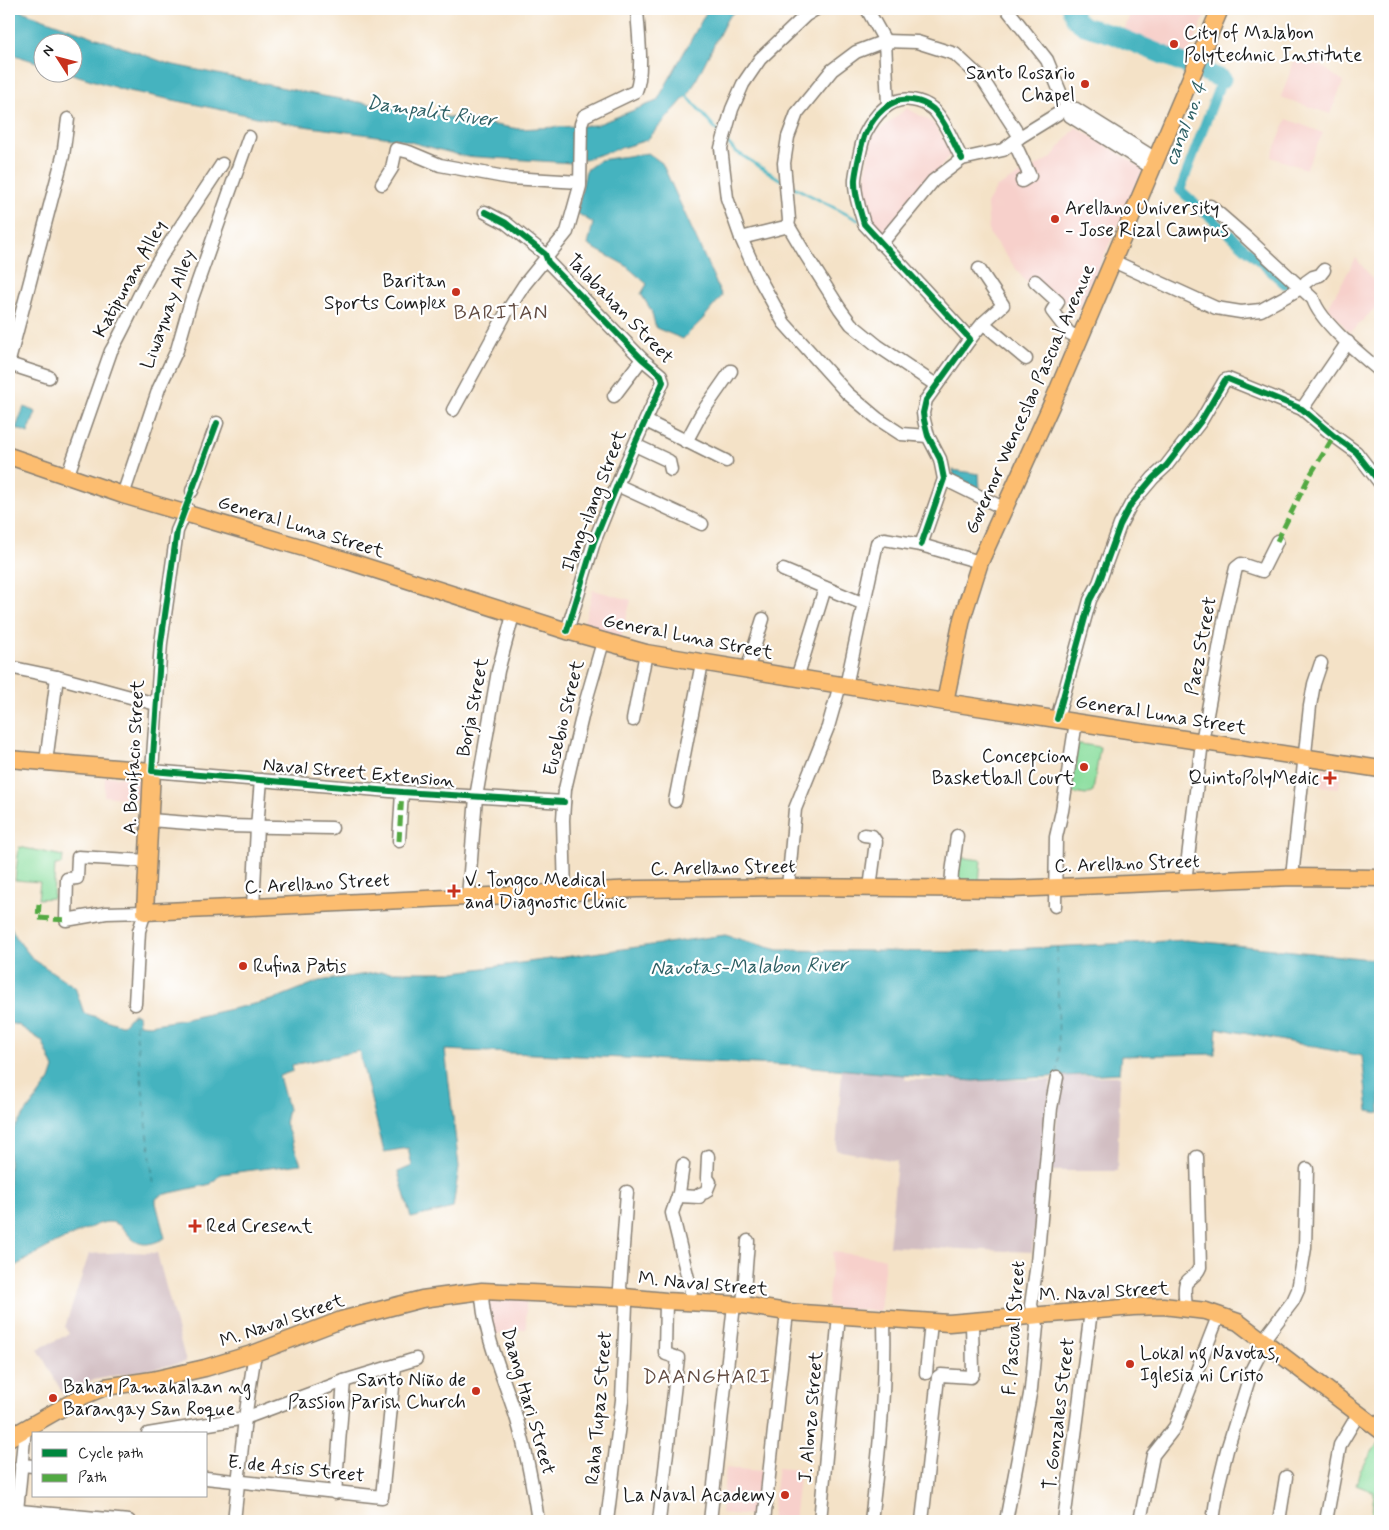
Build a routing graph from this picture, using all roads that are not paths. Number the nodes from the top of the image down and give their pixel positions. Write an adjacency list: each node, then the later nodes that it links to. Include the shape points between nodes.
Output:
1 (637, 9): 16 (street, Talabahan Street, via 639,84 628,96 584,116)
2 (816, 9): 21 (street, via 760,59 743,84 732,109 721,148 727,198)
3 (867, 9): 6 (street)
4 (1008, 9): 8 (street, via 1047,60)
5 (1220, 9): 13 (main road, Governor Wenceslao Pascual Avenue)
6 (886, 40): 7 (street); 11 (street, via 918,42 955,54 983,80); 20 (street, via 856,52 832,70 797,114 788,137 784,163)
7 (888, 105): 12 (street, via 908,99 932,108); 22 (street, via 865,134 855,180 864,224)
8 (1067, 108): 11 (street); 13 (street, via 1070,116)
9 (68, 119): 35 (street, via 63,156)
10 (249, 137): 57 (street, Liwayway Alley, via 177,350 159,388)
11 (1017, 139): 12 (street, via 1003,150); 15 (street, via 1030,176)
12 (962, 159): 22 (street, via 933,181)
13 (1154, 163): 24 (main road, Governor Wenceslao Pascual Avenue)
14 (222, 164): 52 (street, Katipunan Alley, via 138,296 111,351)
15 (1022, 181)
16 (580, 182): 17 (street, via 510,178 440,165 396,149 392,168); 23 (street, Talabahan Street, via 566,232)
17 (382, 184)
18 (1210, 206): 28 (street)
19 (485, 212): 23 (street, via 506,223)
20 (788, 225): 21 (street); 39 (street, via 851,324)
21 (741, 238): 46 (street, via 784,324 847,393 901,434)
22 (881, 244): 30 (street)
23 (546, 257): 33 (street, Talabahan Street); 43 (street, Talabahan Street, via 506,313)
24 (1113, 261): 28 (street, via 1216,308 1241,312 1261,310); 31 (main road, Governor Wenceslao Pascual Avenue)
25 (979, 269): 29 (street, via 1003,305)
26 (1324, 270): 28 (street)
27 (1035, 281): 31 (street, via 1058,302 1052,312 1069,333)
28 (1301, 288): 32 (street)
29 (983, 323): 30 (street); 34 (street)
30 (968, 337): 39 (street)
31 (1080, 338): 58 (main road, Governor Wenceslao Pascual Avenue)
32 (1348, 342): 36 (street); 42 (street)
33 (642, 358): 40 (street, Talabahan Street, via 661,375); 41 (street)
34 (1026, 359)
35 (9, 363): 38 (street)
36 (1380, 371)
37 (731, 372): 47 (street, via 700,414)
38 (49, 377)
39 (936, 385): 46 (street, via 926,400 923,413)
40 (662, 388): 44 (street, Ilang-ilang Street)
41 (614, 396)
42 (1302, 409): 54 (street, via 1356,452); 81 (street, via 1225,380 1201,422 1131,504 1120,525 1090,600)
43 (453, 410)
44 (646, 421): 47 (street); 48 (street, Ilang-ilang Street)
45 (217, 423): 56 (street)
46 (928, 436): 53 (street, via 940,459)
47 (686, 442): 50 (street)
48 (634, 445): 51 (street, via 669,461); 55 (street, Ilang-ilang Street)
49 (9, 456): 52 (main road, General Luna Street)
50 (726, 461)
51 (671, 470)
52 (67, 477): 57 (main road, General Luna Street)
53 (944, 479): 58 (street); 62 (street)
54 (1380, 483)
55 (617, 485): 60 (street); 69 (street, Ilang-ilang Street, via 594,542)
56 (192, 492)
57 (123, 495): 59 (main road, General Luna Street)
58 (1005, 509): 63 (main road, Governor Wenceslao Pascual Avenue)
59 (186, 510): 67 (main road, General Luna Street); 80 (street, A. Bonifacio Street, via 177,532)
60 (702, 524)
61 (1278, 541): 84 (street, Paez Street, via 1262,571 1241,564 1236,568)
62 (922, 545): 63 (street); 66 (street, via 884,539 877,543)
63 (980, 562): 79 (main road, Governor Wenceslao Pascual Avenue, via 962,619)
64 (783, 570): 65 (street)
65 (825, 588): 66 (street); 77 (street)
66 (864, 604): 78 (street)
67 (513, 615): 69 (main road, General Luna Street); 92 (street, Borja Street, via 498,671)
68 (763, 620): 75 (street)
69 (566, 632): 70 (main road, General Luna Street)
70 (603, 642): 71 (main road, General Luna Street); 94 (street, Eusebio Street, via 577,734)
71 (646, 653): 72 (main road, General Luna Street); 82 (street)
72 (702, 663): 75 (main road, General Luna Street); 93 (street)
73 (1321, 663): 85 (street, via 1314,684)
74 (9, 667): 76 (street)
75 (747, 670): 77 (main road, General Luna Street)
76 (57, 677): 80 (street); 87 (street)
77 (797, 678): 78 (main road, General Luna Street)
78 (843, 685): 79 (main road, General Luna Street); 105 (street, via 795,808)
79 (945, 702): 81 (main road, General Luna Street)
80 (156, 704): 89 (street, A. Bonifacio Street)
81 (1057, 719): 83 (main road, General Luna Street)
82 (633, 720)
83 (1076, 722): 84 (main road, General Luna Street); 106 (street, via 1056,837)
84 (1202, 742): 85 (main road, General Luna Street); 104 (street, Paez Street)
85 (1304, 757): 88 (main road, General Luna Street); 102 (street)
86 (9, 759): 87 (main road)
87 (46, 762): 89 (main road)
88 (1380, 769)
89 (152, 771): 90 (street, Naval Street Extension); 95 (main road, A. Bonifacio Street)
90 (261, 780): 91 (street, Naval Street Extension); 96 (street)
91 (402, 792): 92 (street, Naval Street Extension); 100 (street)
92 (476, 797): 94 (street, Naval Street Extension); 110 (street, Borja Street)
93 (675, 801)
94 (564, 802): 109 (street, Eusebio Street)
95 (150, 820): 96 (street); 101 (main road, A. Bonifacio Street)
96 (257, 827): 97 (street); 112 (street)
97 (332, 828)
98 (864, 835): 107 (street, via 872,836 876,842)
99 (957, 836): 108 (street)
100 (399, 841)
101 (148, 861): 113 (main road, A. Bonifacio Street); 113 (street, C. Arellano Street, via 78,857 77,878 67,879 66,920 106,913)
102 (1292, 877): 103 (main road, C. Arellano Street); 104 (main road, C. Arellano Street)
103 (1380, 878)
104 (1184, 882): 106 (main road, C. Arellano Street)
105 (788, 887): 107 (main road, C. Arellano Street); 109 (main road, C. Arellano Street)
106 (1054, 887): 108 (main road, C. Arellano Street); 111 (street)
107 (870, 888): 108 (main road, C. Arellano Street)
108 (951, 888)
109 (565, 893): 110 (main road, C. Arellano Street)
110 (468, 897): 112 (main road, C. Arellano Street)
111 (1055, 906)
112 (253, 907): 113 (main road, C. Arellano Street)
113 (146, 912): 114 (street, A. Bonifacio Street, via 139,931)
114 (135, 1004)
115 (1057, 1077): 133 (street, F. Pascual Street, via 1031,1306)
116 (708, 1156): 121 (street, via 707,1178 710,1182 706,1192 699,1197)
117 (1197, 1157): 128 (street, via 1200,1267 1198,1274 1185,1286)
118 (682, 1164): 121 (street)
119 (1307, 1170): 137 (street, via 1301,1278 1293,1301 1267,1335)
120 (628, 1192): 124 (street, Raha Tupaz Street, via 620,1288)
121 (678, 1196): 126 (street, via 672,1213 691,1291)
122 (748, 1241): 127 (street)
123 (482, 1291): 124 (main road, M. Naval Street); 138 (main road, M. Naval Street, via 422,1299 341,1320); 158 (street, Daang Hari Street, via 482,1308 518,1421)
124 (625, 1297): 125 (main road, M. Naval Street); 159 (street, Raha Tupaz Street, via 622,1400)
125 (666, 1301): 126 (main road, M. Naval Street); 160 (street, via 665,1352 678,1358)
126 (690, 1303): 127 (main road, M. Naval Street)
127 (738, 1305): 130 (main road, M. Naval Street); 161 (street)
128 (1186, 1309): 129 (main road, M. Naval Street, via 1156,1306); 131 (main road, M. Naval Street)
129 (1091, 1311): 133 (main road, M. Naval Street); 167 (street, T. Gonzales Street)
130 (787, 1312): 132 (main road, M. Naval Street); 162 (street)
131 (1219, 1314): 137 (main road, M. Naval Street, via 1238,1322); 168 (street, via 1175,1427 1153,1454)
132 (839, 1316): 134 (main road, M. Naval Street); 163 (street, J. Alonzo Street)
133 (1034, 1316): 136 (main road, M. Naval Street); 166 (street, F. Pascual Street, via 1031,1389)
134 (884, 1319): 135 (main road, M. Naval Street); 164 (street, via 882,1427)
135 (931, 1322): 136 (main road, M. Naval Street); 141 (street)
136 (972, 1322): 165 (street, via 974,1374 971,1377 938,1377)
137 (1266, 1342): 143 (main road, M. Naval Street); 169 (street, via 1252,1369 1236,1420 1218,1487)
138 (255, 1354): 144 (street); 145 (main road, M. Naval Street, via 152,1380 106,1387 83,1396)
139 (416, 1359): 140 (street)
140 (395, 1367): 142 (street); 154 (street, E. de Asis Street, via 382,1497)
141 (926, 1372)
142 (344, 1381): 144 (street); 154 (street)
143 (1359, 1413): 146 (main road, M. Naval Street); 171 (street, via 1340,1445)
144 (245, 1418): 147 (street); 153 (street)
145 (25, 1429): 148 (main road, M. Naval Street); 149 (street)
146 (1380, 1430)
147 (160, 1432)
148 (9, 1438)
149 (21, 1465): 150 (street); 155 (street)
150 (32, 1466)
151 (1286, 1477): 170 (street)
152 (208, 1478): 153 (street, E. de Asis Street)
153 (238, 1481): 154 (street, E. de Asis Street); 157 (street)
154 (335, 1493)
155 (14, 1514): 156 (street)
156 (129, 1521)
157 (234, 1521)
158 (538, 1521)
159 (607, 1521)
160 (659, 1521)
161 (710, 1521)
162 (764, 1521)
163 (820, 1521)
164 (871, 1521)
165 (922, 1521)
166 (1006, 1521)
167 (1064, 1521)
168 (1140, 1521)
169 (1213, 1521)
170 (1279, 1521)
171 (1326, 1521)

